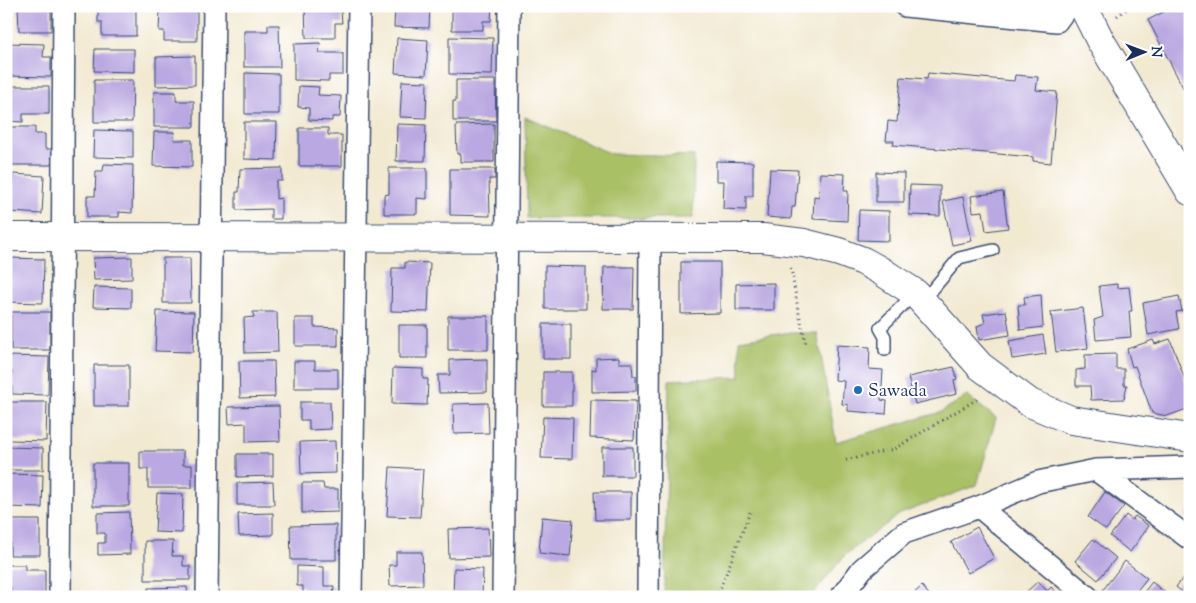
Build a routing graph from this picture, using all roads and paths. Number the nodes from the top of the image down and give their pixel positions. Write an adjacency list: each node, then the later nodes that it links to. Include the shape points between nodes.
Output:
1 (64, 6): 12 (street)
2 (214, 6): 13 (street)
3 (360, 6): 14 (street)
4 (509, 6): 16 (street)
5 (905, 6): 6 (street, via 1057,20)
6 (1068, 6)
7 (1083, 6): 10 (street)
8 (1131, 6): 9 (path)
9 (1124, 11)
10 (1190, 191)
11 (6, 237): 12 (street)
12 (64, 238): 13 (street); 30 (street)
13 (211, 238): 14 (street); 31 (street)
14 (356, 238): 16 (street); 32 (street)
15 (650, 238): 16 (street); 17 (street); 34 (street)
16 (506, 239): 33 (street)
17 (787, 241): 19 (street, via 839,252 863,261); 20 (path)
18 (993, 250): 19 (lane, via 959,258)
19 (919, 297): 21 (lane, via 880,328 885,338); 22 (street, via 980,366)
20 (806, 344)
21 (885, 350)
22 (1003, 383): 23 (street, via 1030,403 1071,420); 24 (path, via 894,449)
23 (1190, 438)
24 (846, 460)
25 (1190, 467): 26 (street)
26 (1096, 470): 27 (street, via 1038,482); 29 (street)
27 (979, 507): 36 (street, via 904,533 862,569); 37 (street)
28 (750, 512): 35 (path)
29 (1190, 539)
30 (60, 597)
31 (207, 597)
32 (352, 597)
33 (503, 597)
34 (648, 597)
35 (717, 597)
36 (841, 597)
37 (1088, 597)

